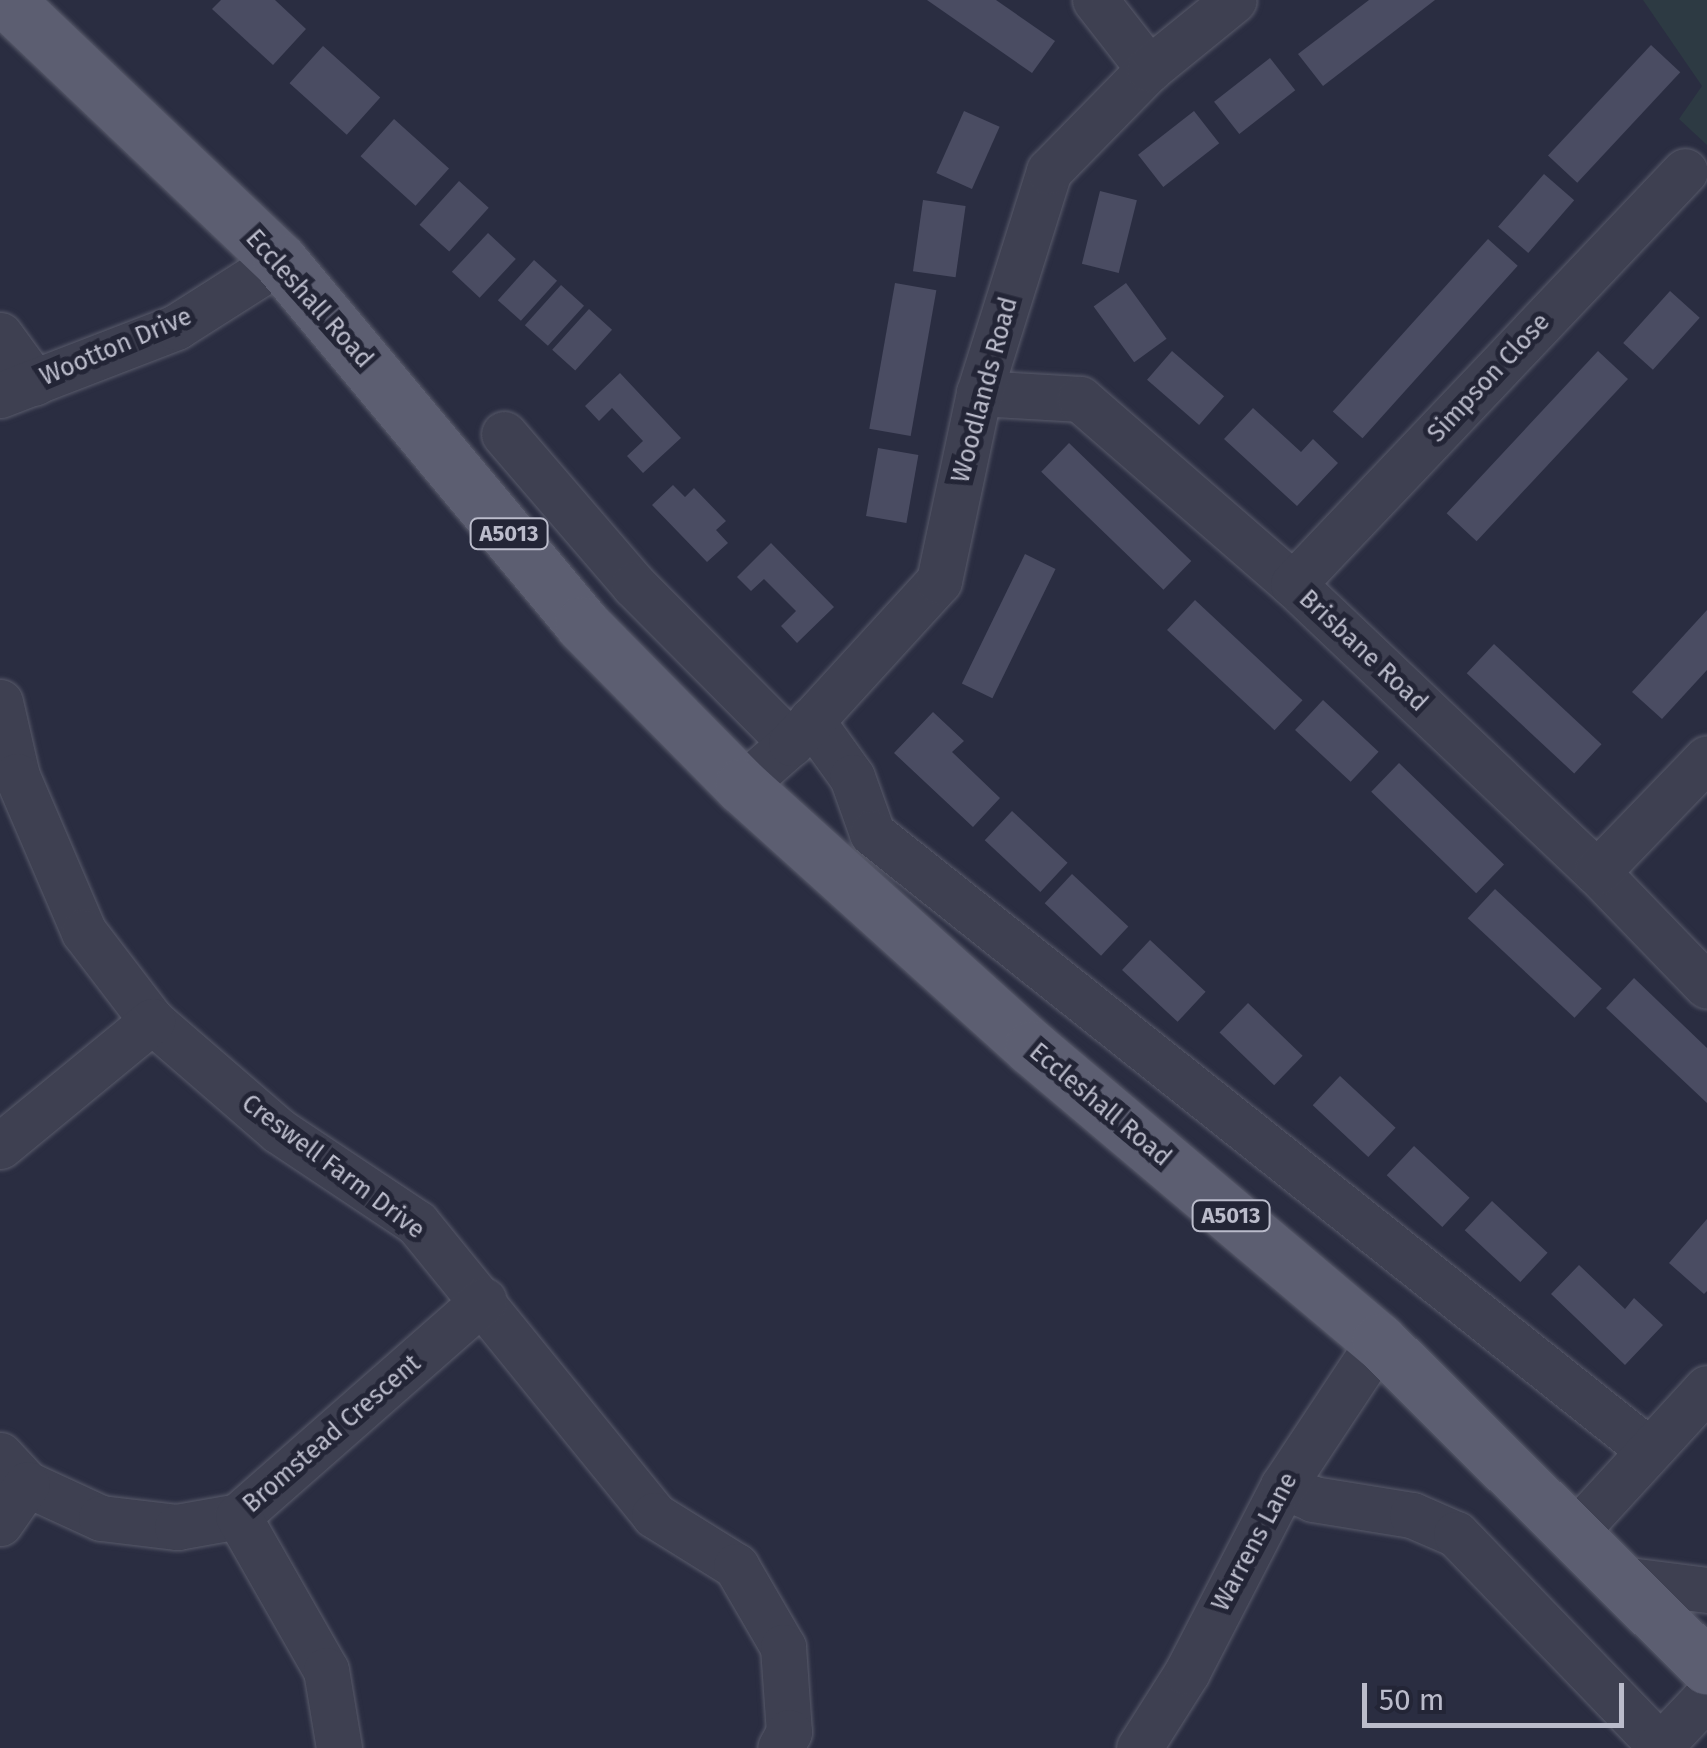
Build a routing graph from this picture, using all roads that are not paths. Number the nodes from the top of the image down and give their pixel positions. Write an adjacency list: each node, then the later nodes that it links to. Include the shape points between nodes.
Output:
1 (6, 0): 6 (main road, Eccleshall Road / A5013)
2 (1095, 0): 4 (street)
3 (1234, 0): 4 (street, Woodlands Road)
4 (1149, 69): 9 (street, Woodlands Road, via 1049,171)
5 (1685, 171): 11 (street, Simpson Close)
6 (280, 260): 8 (street, Wootton Drive, via 176,327); 13 (main road, Eccleshall Road / A5013)
7 (0, 335): 8 (street)
8 (18, 389)
9 (979, 393): 11 (street, Brisbane Road, via 1080,399); 15 (street, Woodlands Road, via 940,581)
10 (504, 434): 12 (street)
11 (1293, 584): 19 (street, Brisbane Road)
12 (634, 585): 13 (street); 15 (street)
13 (582, 624): 18 (main road, Eccleshall Road / A5013)
14 (0, 702): 17 (street, Creswell Farm Drive)
15 (801, 732): 18 (street, Woodlands Road); 26 (street, via 852,777 872,833)
16 (1707, 758): 19 (street)
17 (8, 778): 21 (street, Creswell Farm Drive, via 84,932)
18 (742, 786): 24 (main road, Eccleshall Road / A5013, via 1032,1048)
19 (1597, 872): 20 (street, Brisbane Road)
20 (1707, 986)
21 (152, 1021): 22 (street); 23 (street, Creswell Farm Drive, via 279,1131 417,1222)
22 (0, 1146)
23 (484, 1300): 29 (street, Bromstead Crescent); 38 (street, Creswell Farm Drive, via 654,1514 736,1566 783,1647 790,1732)
24 (1379, 1342): 28 (street, Warrens Lane); 31 (main road, Eccleshall Road / A5013)
25 (1707, 1388): 26 (street)
26 (1649, 1450): 31 (street)
27 (13, 1470): 29 (street, Bromstead Crescent, via 101,1518 177,1527); 30 (street)
28 (1282, 1486): 36 (street, via 1313,1499 1412,1515 1456,1534); 39 (street, Warrens Lane, via 1187,1672)
29 (238, 1516): 37 (street, via 326,1670)
30 (0, 1523)
31 (1576, 1532): 32 (main road, Eccleshall Road / A5013)
32 (1621, 1578): 33 (street); 34 (main road, Eccleshall Road / A5013)
33 (1707, 1590)
34 (1707, 1668)
35 (1707, 1696): 36 (street)
36 (1659, 1746)
37 (339, 1748)
38 (780, 1748)
39 (1138, 1748)

